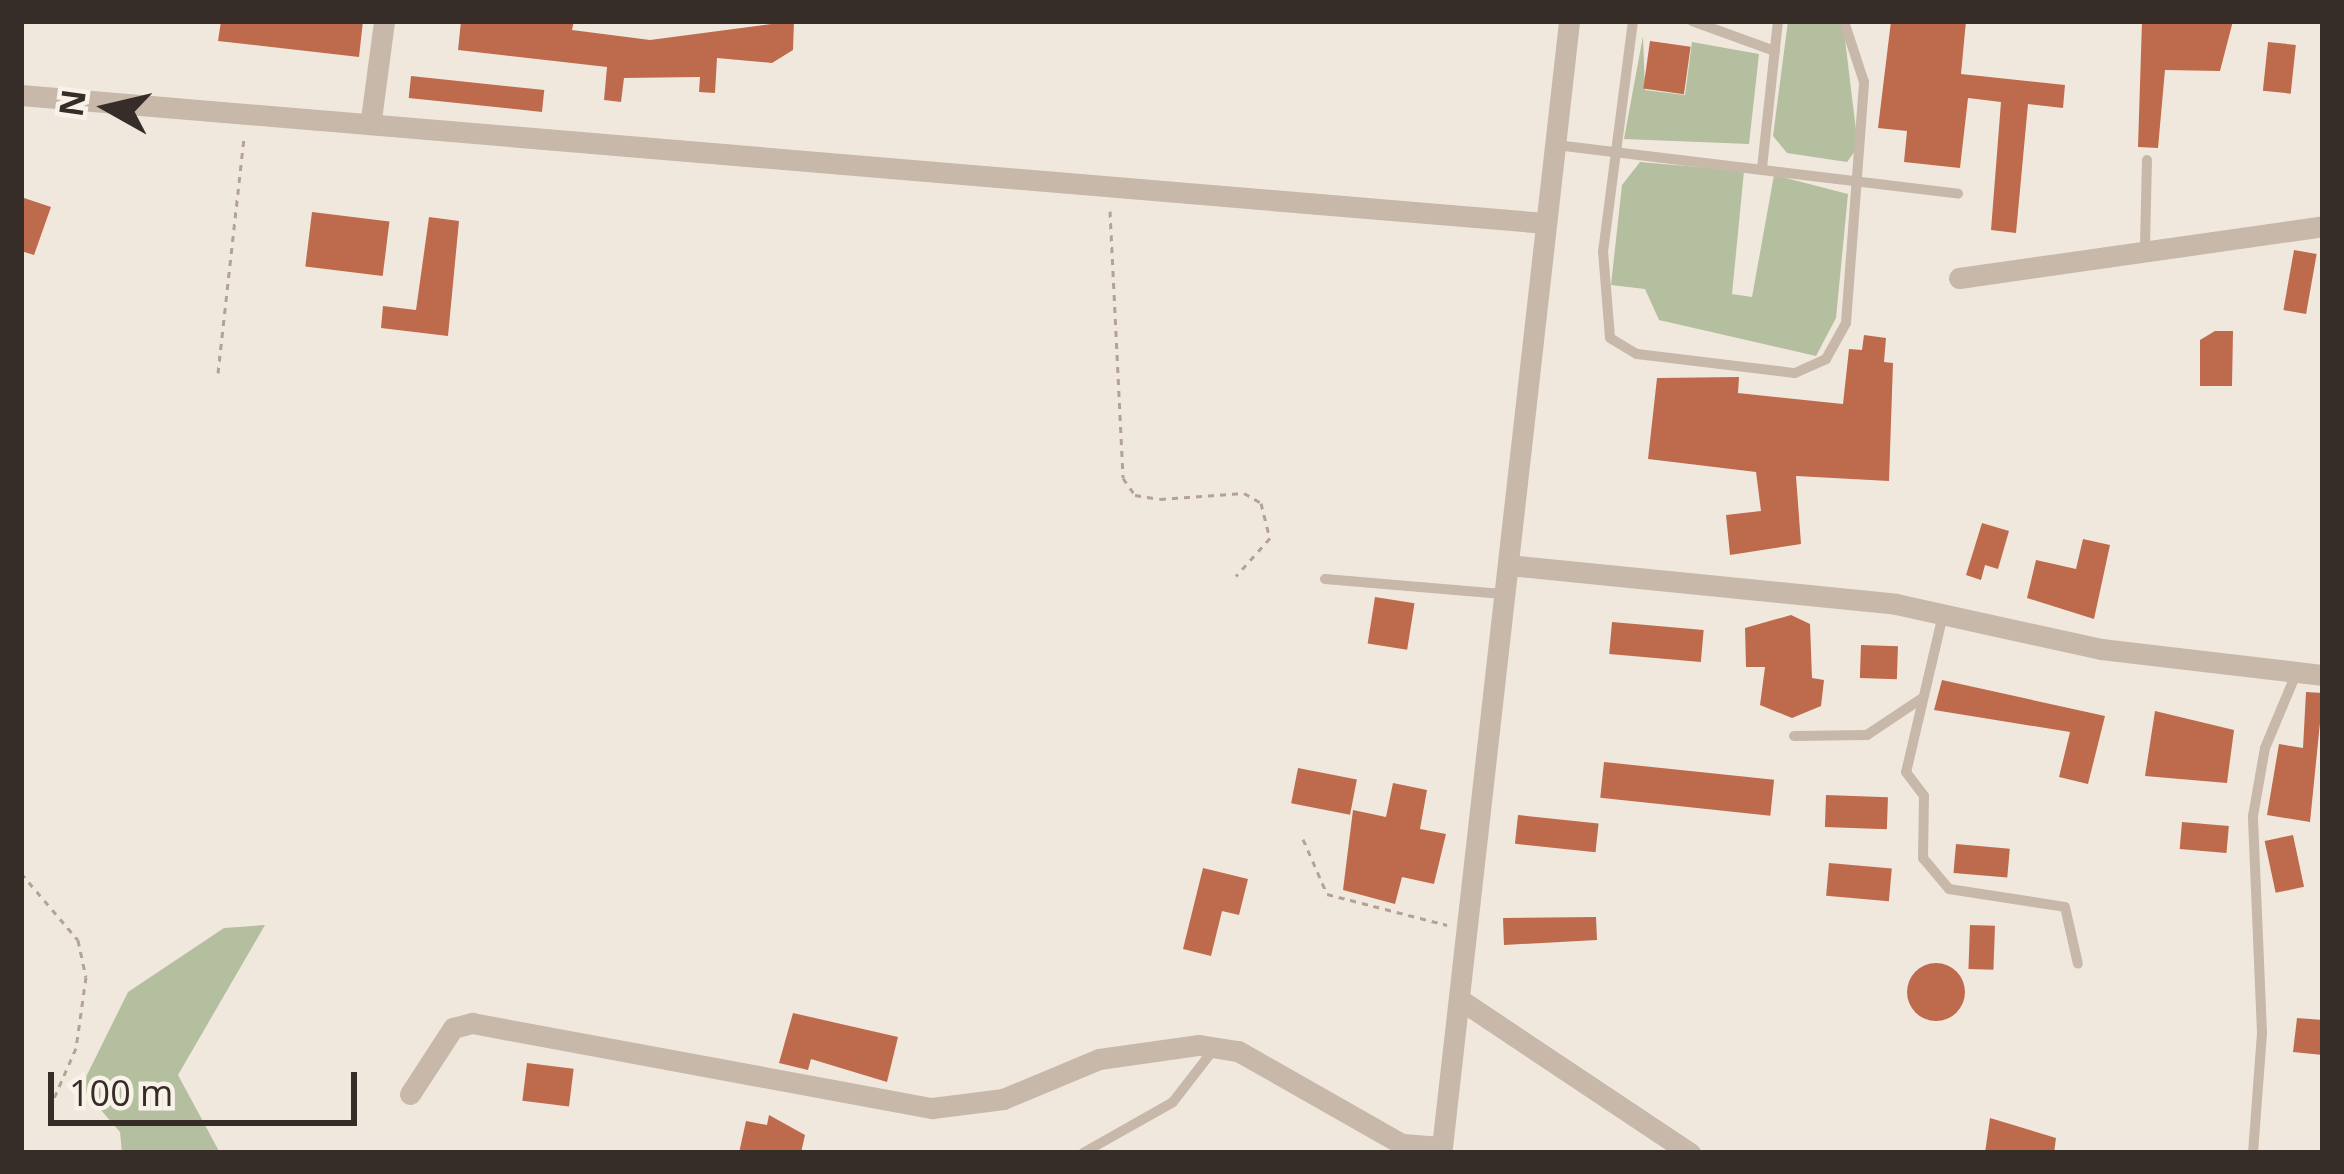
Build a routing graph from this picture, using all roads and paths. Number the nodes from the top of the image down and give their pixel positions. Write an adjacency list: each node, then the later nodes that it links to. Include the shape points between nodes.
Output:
1 (384, 21): 10 (street)
2 (1569, 21): 11 (street)
3 (1633, 21): 12 (lane)
4 (1692, 21): 7 (lane)
5 (1778, 21): 7 (lane)
6 (1844, 21): 15 (lane, via 1864,82)
7 (1774, 51): 14 (lane)
8 (21, 95): 9 (street)
9 (247, 110): 10 (street); 22 (path)
10 (371, 118): 16 (street)
11 (1556, 145): 12 (lane); 18 (street)
12 (1613, 152): 14 (lane); 15 (lane, via 1604,318 1637,354 1814,369 1846,323)
13 (2147, 160): 20 (lane)
14 (1762, 168): 15 (lane)
15 (1864, 182): 17 (lane)
16 (1110, 190): 18 (street); 24 (path, via 1123,478 1147,497 1244,493 1261,503 1270,538)
17 (1958, 194)
18 (1545, 224): 23 (street)
19 (2323, 226): 20 (street)
20 (2145, 248): 21 (street)
21 (1959, 278)
22 (218, 373)
23 (1508, 565): 26 (street); 27 (street, via 1896,604)
24 (1236, 576)
25 (1325, 578): 26 (lane)
26 (1504, 594): 34 (street)
27 (1942, 619): 28 (street); 30 (lane)
28 (2297, 671): 29 (street); 43 (lane, via 2265,748 2253,816 2262,1034)
29 (2323, 675)
30 (1921, 698): 31 (lane, via 1867,735); 35 (lane, via 1906,772 1924,796 1934,880 2066,907)
31 (1794, 736)
32 (1303, 839): 34 (path, via 1327,894)
33 (21, 873): 39 (path, via 78,940 86,977 76,1048)
34 (1466, 929): 36 (street)
35 (2078, 964)
36 (1459, 999): 40 (street); 42 (street)
37 (1216, 1046): 38 (street, via 1116,1055 1003,1100 932,1108 472,1023 453,1028); 40 (street, via 1402,1144); 41 (lane, via 1173,1102)
38 (410, 1094)
39 (51, 1105)
40 (1442, 1150)
41 (1083, 1153)
42 (1690, 1153)
43 (2253, 1153)

